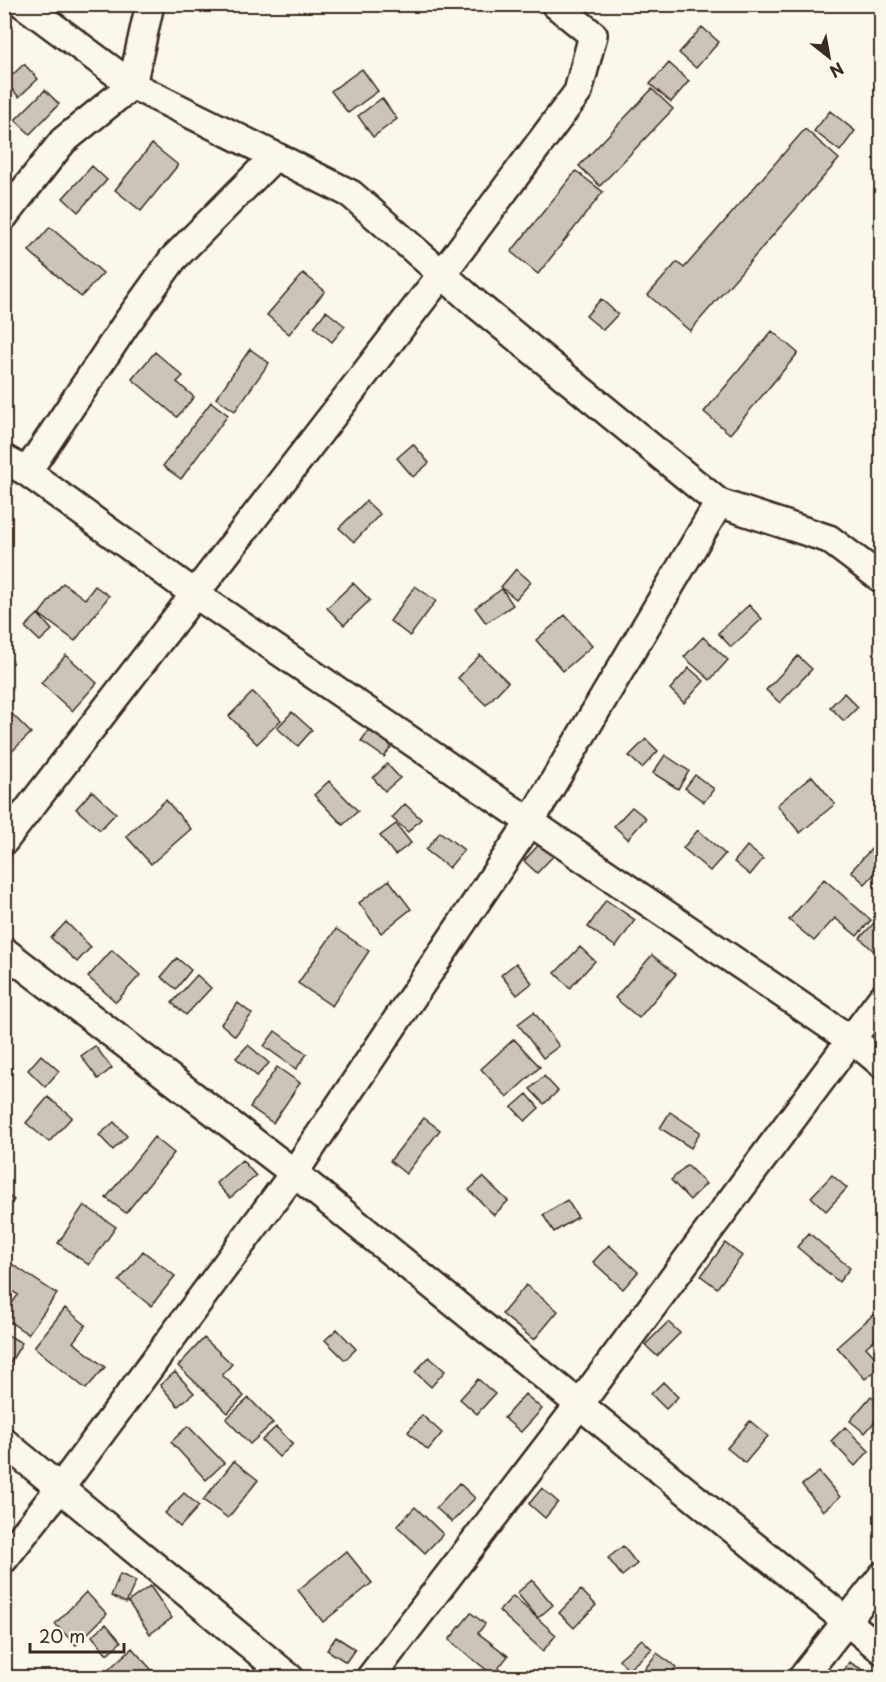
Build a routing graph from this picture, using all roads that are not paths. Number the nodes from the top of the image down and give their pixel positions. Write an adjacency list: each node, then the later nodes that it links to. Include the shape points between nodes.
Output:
1 (23, 4): 4 (street)
2 (150, 4): 4 (street)
3 (555, 4): 7 (street, via 593,35 578,92)
4 (132, 85): 5 (street); 6 (street, via 63,141)
5 (275, 156): 7 (street, via 351,194); 8 (street, via 173,259)
6 (4, 216)
7 (442, 274): 9 (street); 11 (street)
8 (16, 466): 11 (street)
9 (719, 503): 10 (street, via 829,539); 12 (street)
10 (882, 579)
11 (195, 594): 12 (street); 13 (street)
12 (530, 822): 16 (street); 18 (street)
13 (4, 841)
14 (4, 951): 18 (street)
15 (882, 998): 16 (street)
16 (851, 1040): 17 (street); 19 (street)
17 (882, 1064)
18 (294, 1173): 19 (street); 21 (street)
19 (579, 1405): 24 (street); 27 (street)
20 (4, 1442): 21 (street)
21 (60, 1488): 22 (street); 26 (street)
22 (4, 1558)
23 (882, 1576): 24 (street)
24 (845, 1621): 25 (street); 28 (street)
25 (882, 1650)
26 (290, 1677)
27 (370, 1677)
28 (802, 1677)

